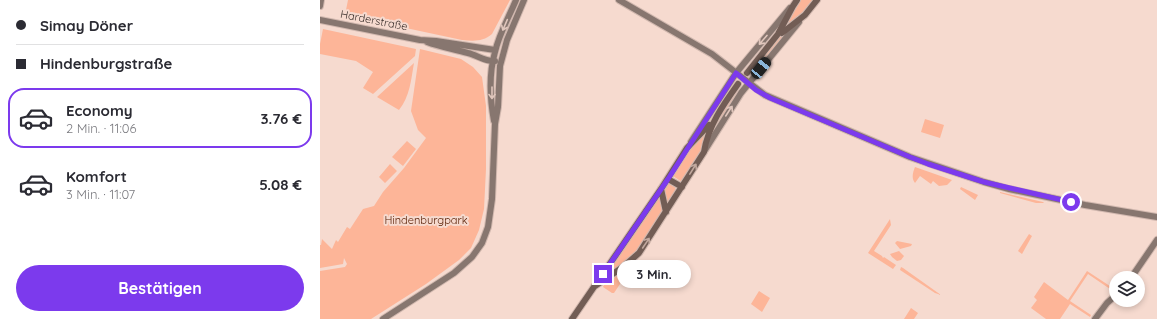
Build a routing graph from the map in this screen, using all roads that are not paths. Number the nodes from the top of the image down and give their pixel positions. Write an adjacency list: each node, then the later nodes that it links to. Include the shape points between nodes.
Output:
1 (321, 0): 7 (main road)
2 (516, 0): 13 (main road, one-way to 13)
3 (524, 0): 14 (main road)
4 (618, 0): 17 (main road, via 701,46)
5 (797, 0): 8 (main road)
6 (817, 0): 9 (main road)
7 (320, 6)
8 (793, 6): 12 (main road); 17 (main road, one-way to 17)
9 (805, 15): 12 (main road); 21 (main road)
10 (320, 20): 11 (main road, Harderstraße)
11 (424, 40): 13 (main road, Harderstraße); 15 (main road, Harderstraße)
12 (773, 42): 18 (main road)
13 (495, 50): 14 (main road); 16 (main road)
14 (502, 58): 16 (main road); 23 (main road)
15 (484, 59): 16 (main road, Harderstraße); 19 (main road)
16 (493, 61): 19 (main road)
17 (736, 73): 21 (main road); 24 (main road)
18 (747, 73)
19 (492, 76): 23 (main road, one-way to 23)
20 (738, 84): 22 (main road)
21 (749, 84): 25 (main road, one-way to 21); 30 (main road, via 770,98 835,126 910,157 984,182 1046,197)
22 (715, 120): 24 (main road); 25 (main road)
23 (495, 124): 36 (main road, via 491,206 488,227 480,246 454,273)
24 (687, 148): 26 (main road)
25 (704, 152): 27 (main road, one-way to 25)
26 (668, 179): 27 (main road); 28 (main road)
27 (682, 187): 29 (main road)
28 (661, 189): 29 (main road); 33 (main road)
29 (666, 212): 33 (main road, one-way to 29, via 632,260)
30 (1157, 217)
31 (1157, 240): 32 (main road)
32 (1136, 271)
33 (595, 286): 37 (main road)
34 (1109, 301): 38 (main road)
35 (1109, 306): 39 (main road)
36 (383, 319)
37 (572, 319)
38 (1095, 319)
39 (1100, 319)

